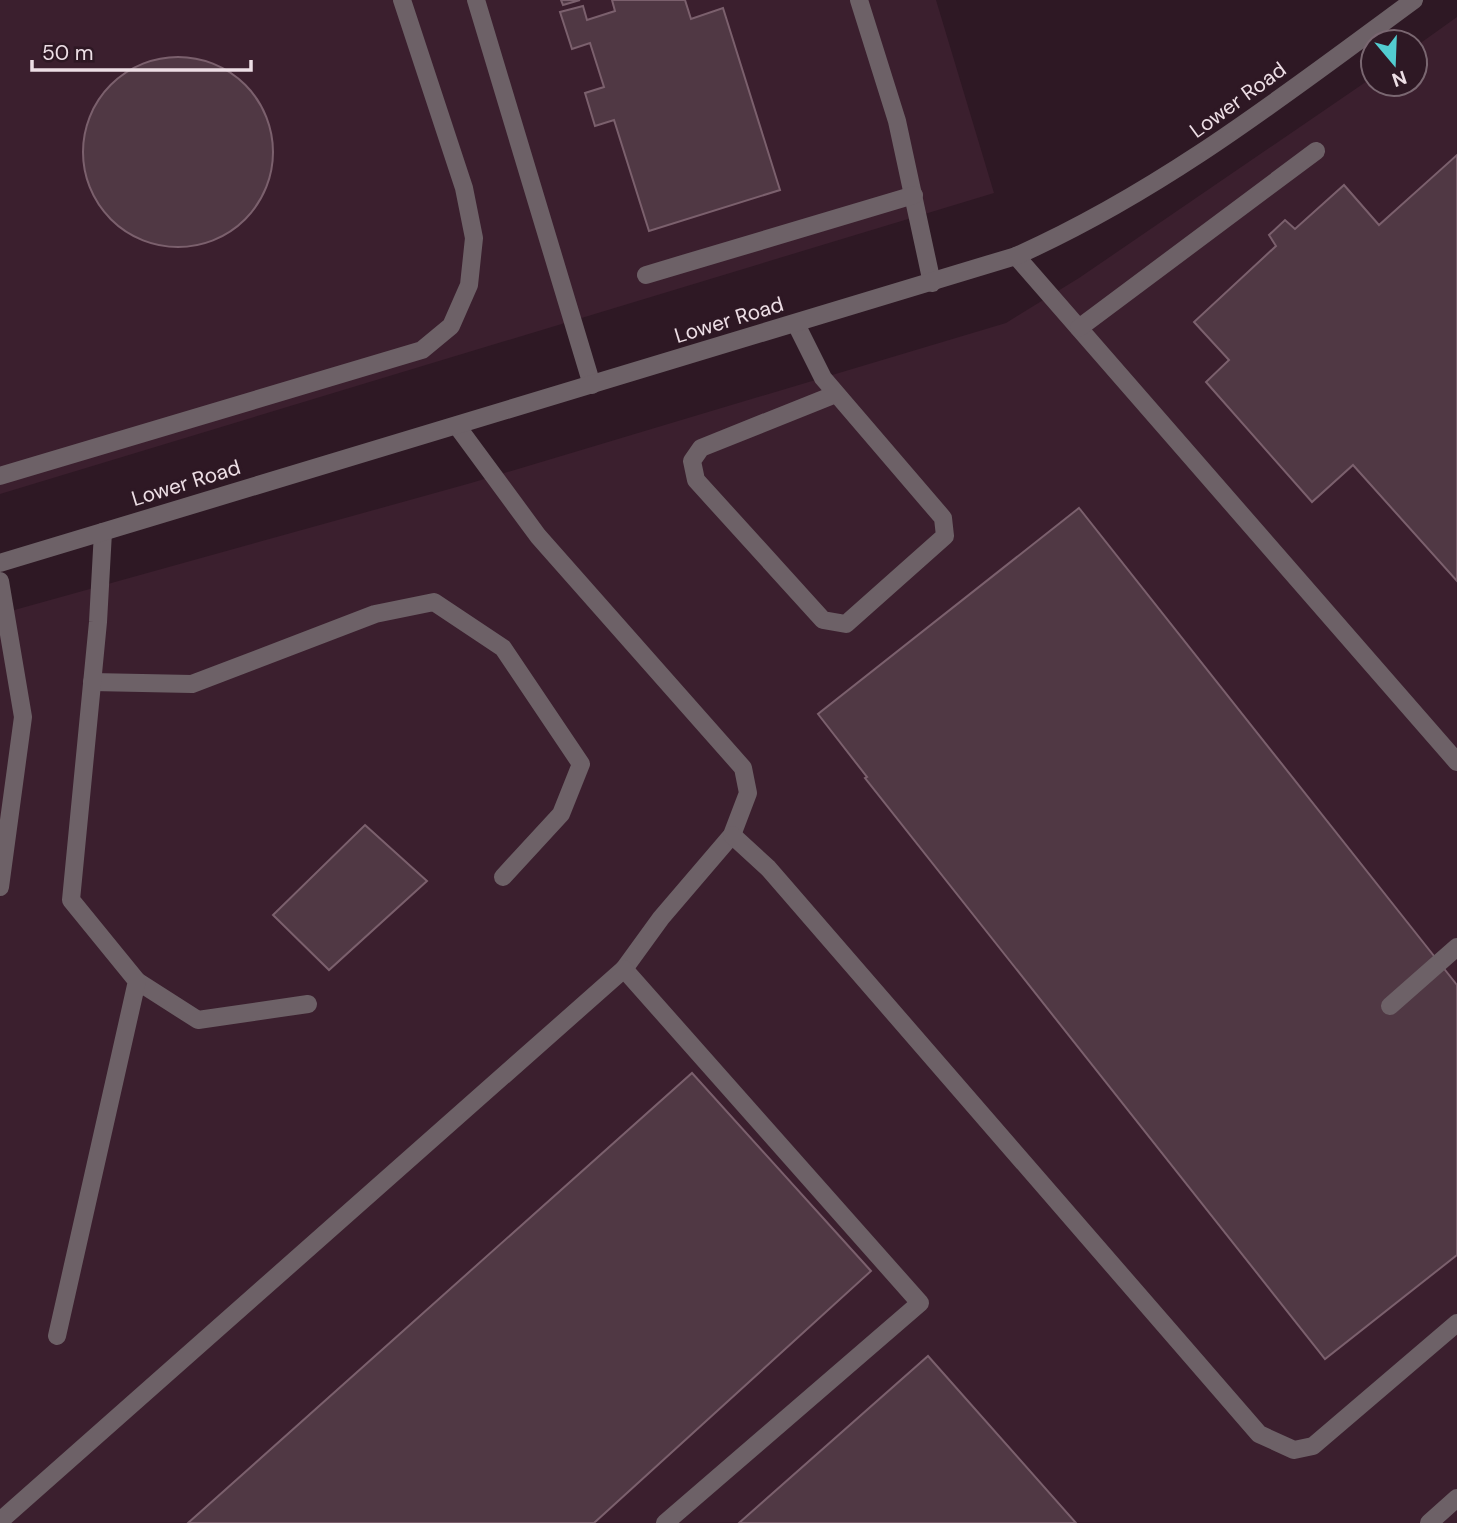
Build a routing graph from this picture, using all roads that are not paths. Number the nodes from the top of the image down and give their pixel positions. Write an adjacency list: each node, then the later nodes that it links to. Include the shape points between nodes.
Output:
1 (402, 0): 15 (street, via 464,188 474,237 469,285 451,326 422,350)
2 (476, 0): 12 (street)
3 (859, 0): 6 (street, via 897,121)
4 (1414, 0): 7 (street, Lower Road, via 1202,155 1080,228)
5 (1317, 151): 11 (street)
6 (914, 195): 8 (street); 9 (street)
7 (1016, 256): 9 (street, Lower Road); 11 (street)
8 (646, 275)
9 (932, 283): 10 (street, Lower Road)
10 (796, 324): 12 (street, Lower Road); 13 (street)
11 (1079, 328): 20 (street)
12 (592, 385): 14 (street, Lower Road)
13 (836, 394): 13 (street, via 943,518 945,536 846,624 822,620 696,480 692,461 701,448)
14 (457, 426): 16 (street, Lower Road); 21 (street, via 538,536 743,768 748,793)
15 (0, 476)
16 (103, 532): 17 (street, Lower Road); 19 (street)
17 (0, 563)
18 (0, 580): 23 (street, via 23,717)
19 (92, 682): 22 (street, via 192,684 375,614 434,602 503,648 581,764 561,814); 26 (street, via 71,900)
20 (1457, 762)
21 (732, 835): 25 (street); 29 (street, via 768,868 1259,1434 1294,1450 1313,1446)
22 (503, 877)
23 (0, 887)
24 (1457, 947): 28 (street)
25 (624, 969): 32 (street); 33 (street, via 920,1303)
26 (137, 981): 27 (street, via 198,1020); 30 (street)
27 (308, 1004)
28 (1390, 1006)
29 (1457, 1323)
30 (57, 1336)
31 (1457, 1498): 34 (street)
32 (0, 1521)
33 (664, 1523)
34 (1429, 1523)

